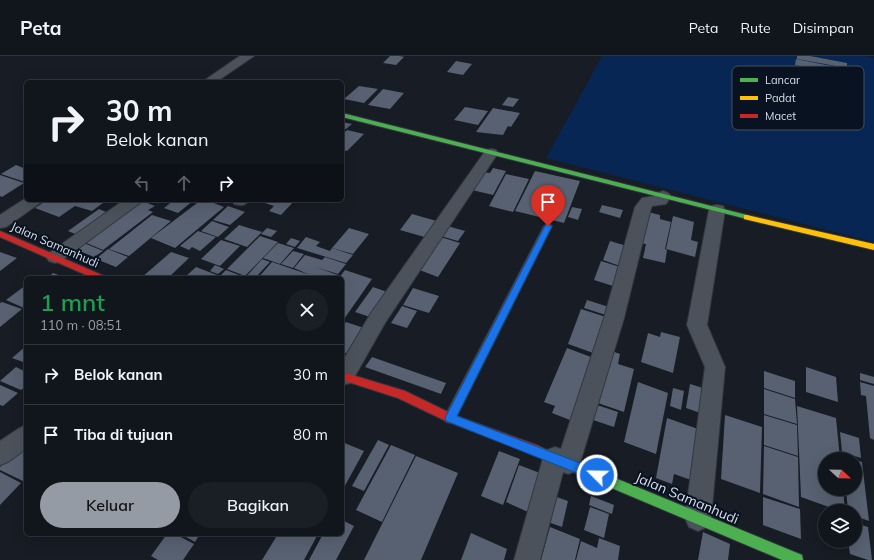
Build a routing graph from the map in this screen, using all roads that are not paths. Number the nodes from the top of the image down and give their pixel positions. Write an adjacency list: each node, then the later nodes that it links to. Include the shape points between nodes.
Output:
1 (248, 56): 2 (street)
2 (211, 80)
3 (344, 116): 4 (street)
4 (491, 153): 5 (street); 15 (street, via 378,318)
5 (663, 196): 8 (street); 20 (street, via 660,201 648,201 643,207 614,318)
6 (31, 202): 9 (street)
7 (131, 202): 13 (street)
8 (717, 210): 12 (street); 21 (street, via 698,325 716,367)
9 (0, 223)
10 (548, 226): 17 (lane)
11 (0, 234): 13 (street, Jalan Samanhudi)
12 (874, 247)
13 (55, 257): 14 (street, Jalan Samanhudi)
14 (97, 276)
15 (344, 375)
16 (344, 377): 17 (street, Jalan Samanhudi, via 401,394)
17 (450, 418): 20 (street, Jalan Samanhudi)
18 (24, 437): 19 (street)
19 (0, 454)
20 (562, 460): 21 (street, Jalan Samanhudi); 22 (street)
21 (698, 518): 23 (street, Jalan Samanhudi)
22 (527, 560)
23 (797, 560)

